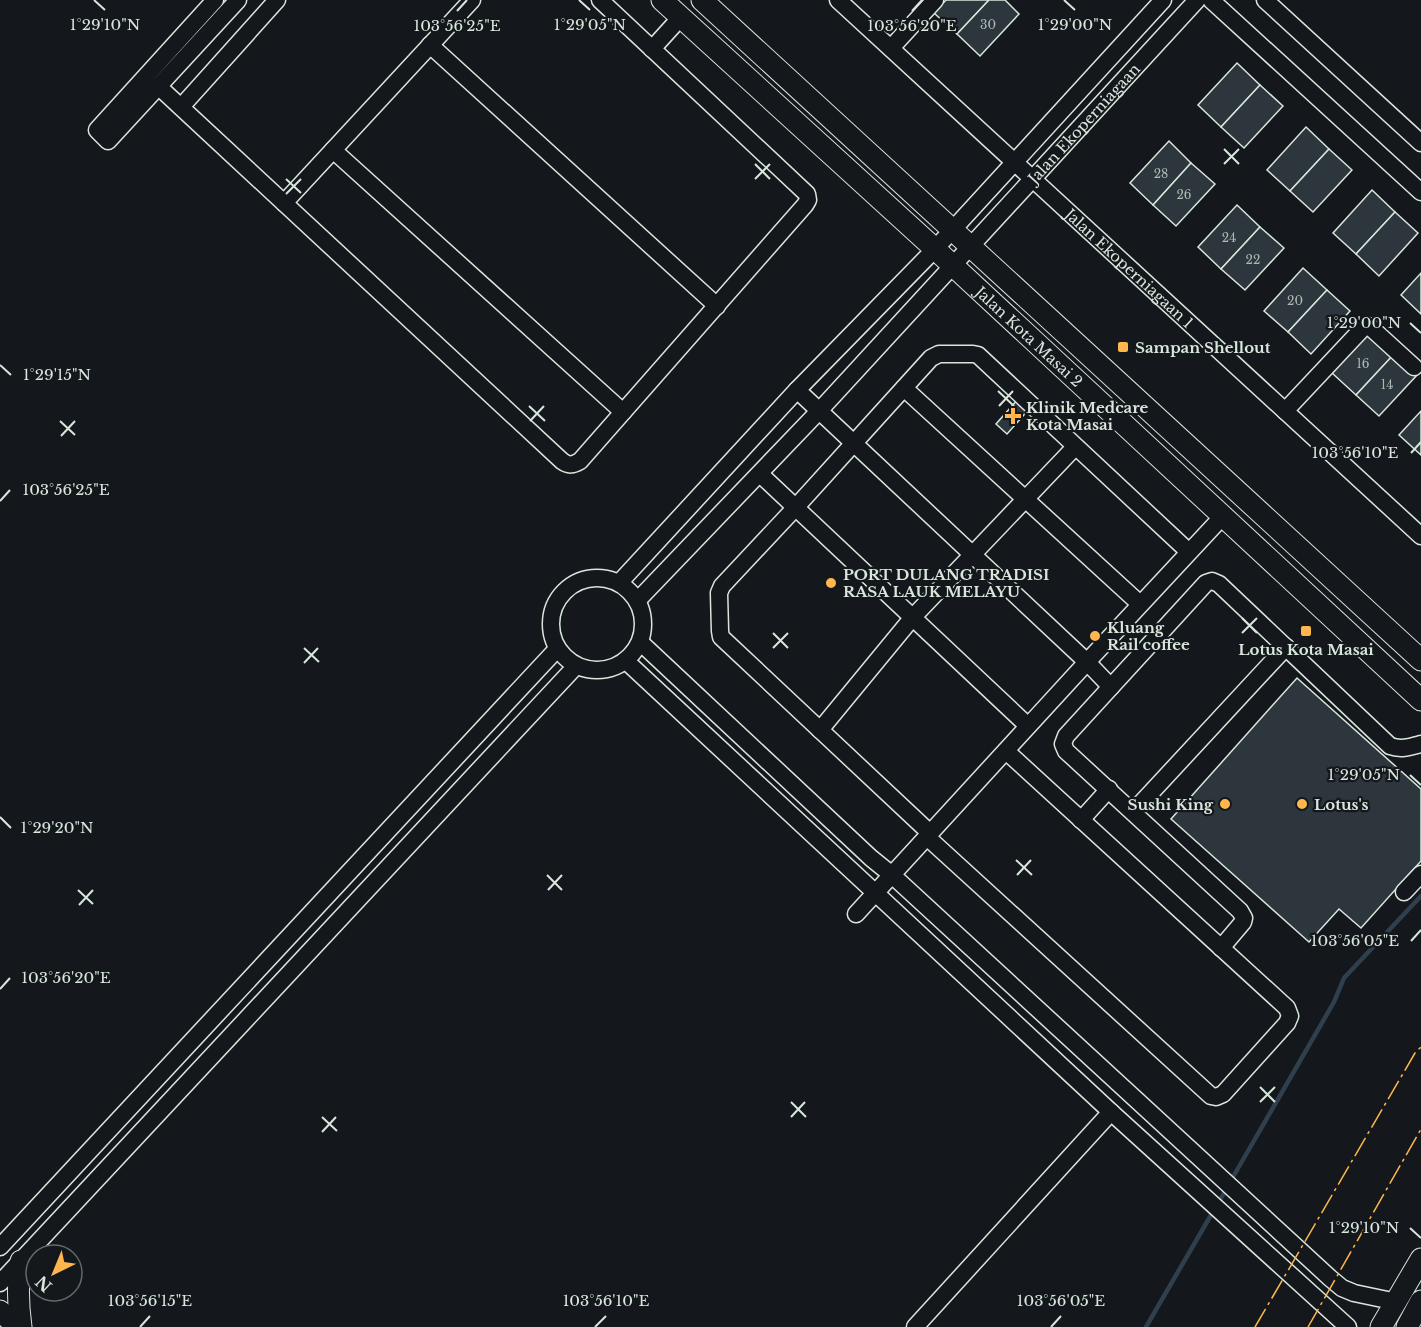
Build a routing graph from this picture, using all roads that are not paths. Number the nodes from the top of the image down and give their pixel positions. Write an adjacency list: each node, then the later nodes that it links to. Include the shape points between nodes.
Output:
1 (215, 0): 18 (street, via 97,130 108,141)
2 (238, 0): 18 (street)
3 (278, 0): 19 (street)
4 (472, 0): 15 (street)
5 (600, 0): 17 (street)
6 (662, 0): 14 (main road, Jalan Kota Masai 2)
7 (702, 0): 26 (main road, Jalan Kota Masai 2)
8 (838, 0): 16 (street, Jalan Ekoperniagaan 1)
9 (935, 0): 16 (street)
10 (1163, 0): 22 (street, Jalan Ekoperniagaan)
11 (1197, 0): 23 (street, Jalan Ekoperniagaan)
12 (1211, 0): 24 (street)
13 (1265, 0): 20 (street)
14 (681, 17): 17 (street); 28 (main road, Jalan Kota Masai 2)
15 (430, 45): 21 (street); 30 (street)
16 (891, 48): 22 (street, Jalan Ekoperniagaan 1)
17 (652, 49): 30 (street, via 807,194 805,205)
18 (158, 86): 19 (street)
19 (181, 107): 25 (street)
20 (1421, 143)
21 (333, 150): 25 (street); 36 (street)
22 (1014, 163): 23 (street, Jalan Ekoperniagaan 1); 26 (street, Jalan Ekoperniagaan)
23 (1033, 180): 27 (street, Jalan Ekoperniagaan); 35 (street, Jalan Ekoperniagaan 1)
24 (1421, 192)
25 (284, 203): 36 (street, via 568,465 580,461)
26 (953, 229): 27 (main road, Jalan Kota Masai 2); 28 (street, Jalan Ekoperniagaan)
27 (972, 246): 29 (street, Jalan Ekoperniagaan); 53 (main road, Jalan Kota Masai 2)
28 (935, 249): 29 (main road, Jalan Kota Masai 2); 33 (street, Jalan Ekoperniagaan)
29 (953, 266): 34 (street, Jalan Ekoperniagaan); 42 (main road, Jalan Kota Masai 2)
30 (717, 306): 36 (street)
31 (1414, 367): 35 (street, via 1369,326 1363,328)
32 (904, 388): 37 (street); 38 (street, via 933,356 978,355); 40 (street)
33 (797, 390): 34 (street); 46 (street, Jalan Ekoperniagaan)
34 (820, 410): 37 (street); 39 (street, Jalan Ekoperniagaan)
35 (1285, 411): 43 (street, Jalan Ekoperniagaan 1)
36 (623, 412)
37 (854, 443): 41 (street); 45 (street)
38 (1074, 447): 40 (street); 44 (street)
39 (760, 474): 41 (street); 47 (street, Jalan Ekoperniagaan)
40 (1025, 499): 45 (street); 48 (street)
41 (796, 507): 49 (street); 60 (street, via 721,588 720,634)
42 (1223, 516): 44 (street); 58 (main road, Jalan Kota Masai 2)
43 (1421, 536)
44 (1189, 552): 48 (street)
45 (972, 554): 49 (street); 55 (street)
46 (619, 583): 47 (street); 52 (street, via 589,578 563,592 550,620)
47 (637, 601): 50 (street, via 642,614)
48 (1140, 604): 55 (street)
49 (913, 617): 59 (street); 60 (street)
50 (640, 642): 54 (street); 68 (street)
51 (1286, 647): 57 (street, via 1219,584 1209,581); 61 (street, via 1390,746); 64 (street)
52 (557, 649): 56 (street); 74 (street)
53 (1421, 660)
54 (626, 661): 56 (street, via 610,669); 70 (street)
55 (1087, 662): 57 (street); 59 (street)
56 (576, 666): 76 (street)
57 (1111, 687): 63 (street, via 1063,744)
58 (1421, 700)
59 (1028, 726): 62 (street)
60 (820, 730): 66 (street)
61 (1418, 749)
62 (1006, 751): 65 (street); 66 (street)
63 (1109, 789): 64 (street); 65 (street)
64 (1133, 812): 72 (street, via 1243,914 1241,926)
65 (1081, 820): 72 (street)
66 (928, 835): 68 (street); 72 (street, via 1208,1094 1216,1097 1223,1094 1290,1016 1287,1008)
67 (1421, 874): 69 (street)
68 (892, 875): 70 (street); 79 (street, via 1330,1278 1354,1293)
69 (1404, 892)
70 (875, 894): 71 (street); 73 (street)
71 (856, 914)
72 (1221, 948)
73 (1111, 1112): 82 (street); 83 (street)
74 (0, 1247)
75 (1421, 1259): 79 (main road)
76 (21, 1261): 77 (street); 81 (main road)
77 (0, 1283)
78 (1421, 1301): 85 (main road)
79 (1396, 1302): 84 (main road)
80 (0, 1311): 81 (main road)
81 (19, 1327)
82 (915, 1327)
83 (1348, 1327)
84 (1381, 1327)
85 (1407, 1327)

